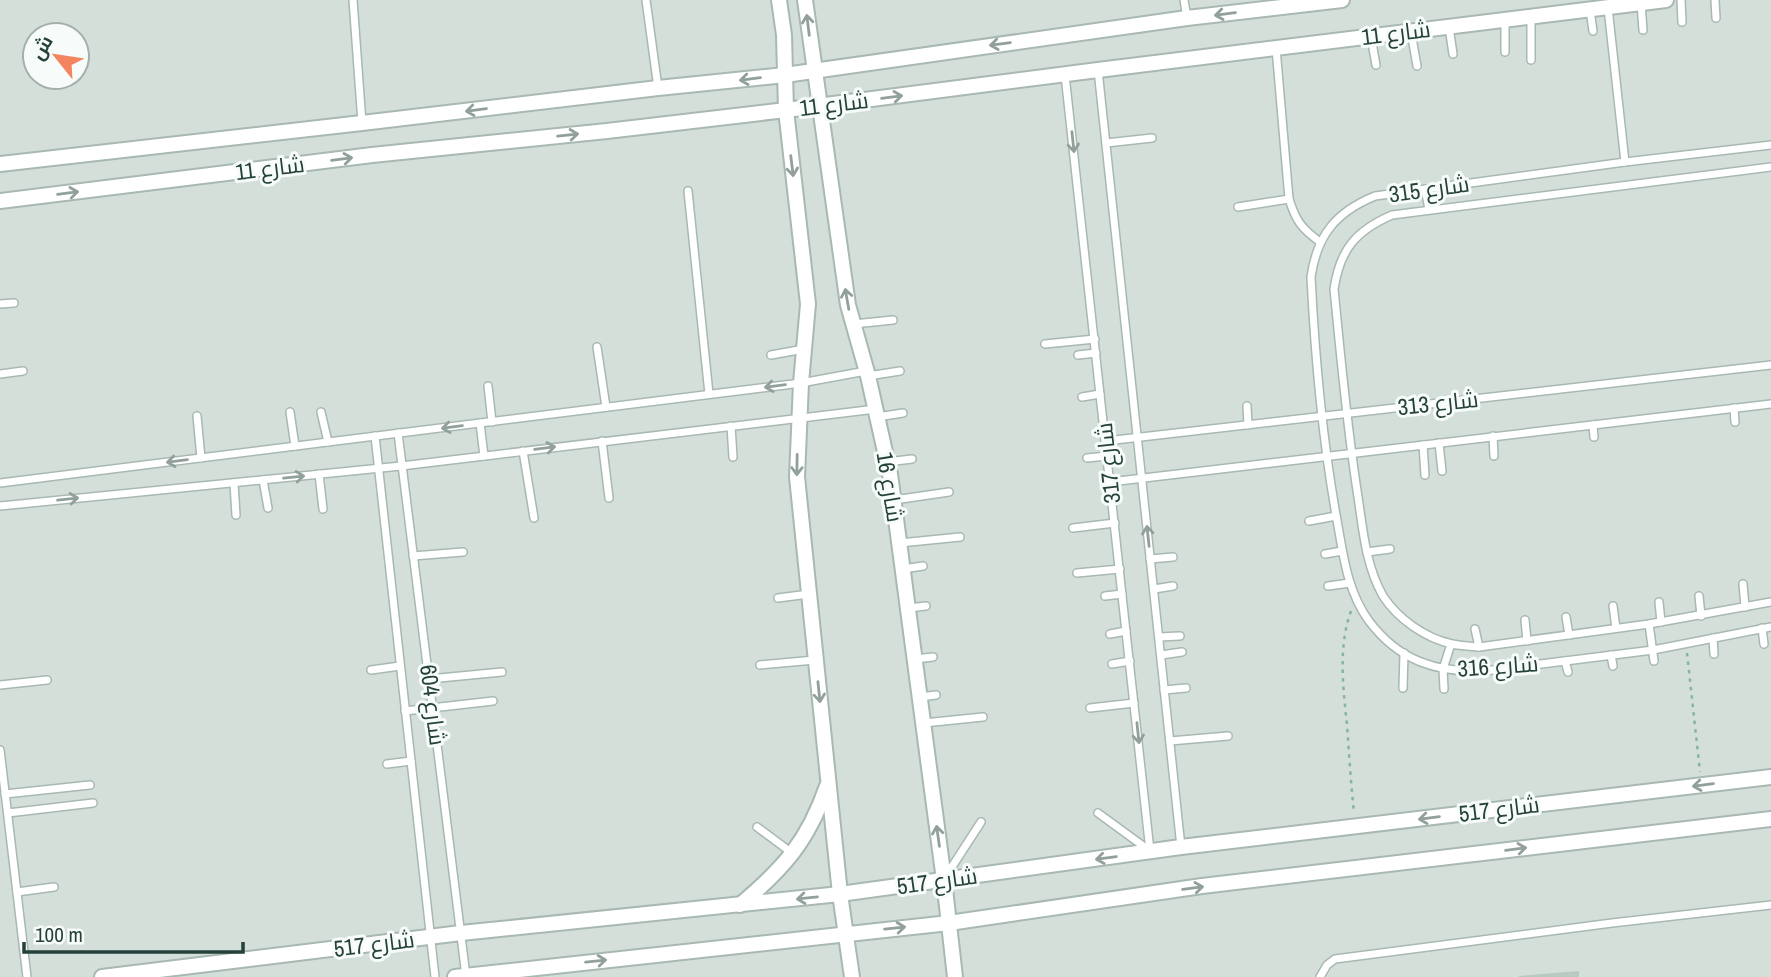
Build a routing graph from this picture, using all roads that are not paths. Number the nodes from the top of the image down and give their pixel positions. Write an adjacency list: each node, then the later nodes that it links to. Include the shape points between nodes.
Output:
1 (353, 0): 36 (lane)
2 (646, 0): 33 (lane)
3 (779, 0): 32 (street)
4 (805, 0): 29 (street, شارع 16, one-way to 4)
5 (1184, 0): 14 (lane)
6 (1342, 0): 14 (street, شارع 11, one-way to 14)
7 (1666, 0): 10 (street, شارع 11)
8 (1681, 0): 17 (lane)
9 (1715, 0): 15 (lane)
10 (1641, 3): 11 (street, شارع 11); 19 (lane)
11 (1608, 7): 12 (street, شارع 11); 40 (lane)
12 (1590, 9): 13 (street, شارع 11); 21 (lane)
13 (1531, 17): 16 (street, شارع 11); 26 (lane)
14 (1187, 18): 29 (street, شارع 11, one-way to 29)
15 (1716, 18)
16 (1505, 20): 18 (street, شارع 11); 24 (lane)
17 (1682, 22)
18 (1449, 26): 20 (street, شارع 11); 25 (lane)
19 (1643, 30)
20 (1411, 31): 22 (street, شارع 11); 28 (lane)
21 (1593, 31)
22 (1371, 36): 23 (street, شارع 11); 27 (lane)
23 (1276, 48): 30 (street, شارع 11); 45 (lane)
24 (1505, 52)
25 (1453, 54)
26 (1531, 60)
27 (1376, 65)
28 (1417, 66)
29 (814, 70): 32 (street, شارع 11); 34 (street, شارع 16)
30 (1098, 70): 31 (street, شارع 11); 38 (lane, شارع 317)
31 (1065, 74): 34 (street, شارع 11, one-way to 31); 54 (lane, شارع 317, one-way to 54)
32 (785, 75): 33 (street, شارع 11, one-way to 33); 35 (street)
33 (658, 88): 36 (street, شارع 11, one-way to 36)
34 (820, 106): 35 (street, شارع 11); 53 (street, شارع 16, one-way to 34)
35 (786, 110): 46 (street, شارع 11, one-way to 35); 57 (street, one-way to 57, via 808,304)
36 (362, 123): 41 (street, شارع 11)
37 (1152, 138): 38 (lane)
38 (1106, 143): 95 (lane, شارع 317)
39 (1771, 145): 40 (lane, شارع 315)
40 (1625, 162): 43 (lane, شارع 315)
41 (0, 164)
42 (1771, 167): 48 (lane, شارع 315)
43 (1426, 190): 48 (lane); 49 (lane, شارع 315, via 1375,196 1358,203 1330,226)
44 (688, 191): 68 (lane)
45 (1289, 199): 47 (lane); 49 (lane, via 1295,216)
46 (0, 201)
47 (1238, 206)
48 (1429, 209): 79 (lane, شارع 315, via 1373,223 1357,235 1337,269 1334,289)
49 (1320, 242): 81 (lane, شارع 315, via 1311,277)
50 (14, 303): 51 (lane)
51 (0, 304)
52 (893, 320): 53 (lane)
53 (853, 324): 64 (street, شارع 16)
54 (1095, 339): 55 (lane); 58 (lane, شارع 317)
55 (1045, 344)
56 (597, 347): 73 (lane)
57 (804, 349): 59 (lane); 66 (street)
58 (1096, 352): 60 (lane); 69 (lane, شارع 317)
59 (771, 355)
60 (1078, 355)
61 (1771, 365): 79 (lane, شارع 313)
62 (23, 371): 65 (lane)
63 (900, 371): 64 (lane)
64 (867, 373): 66 (lane); 77 (street, شارع 16)
65 (0, 374)
66 (801, 383): 68 (lane, one-way to 68); 82 (street)
67 (488, 386): 84 (lane)
68 (709, 394): 73 (lane)
69 (1100, 394): 70 (lane); 99 (lane, شارع 317)
70 (1082, 397)
71 (1771, 404): 74 (lane, شارع 313)
72 (1247, 406): 87 (lane)
73 (606, 407): 84 (lane)
74 (1734, 408): 83 (lane, شارع 313); 85 (lane)
75 (290, 412): 103 (lane)
76 (321, 412): 100 (lane)
77 (877, 413): 78 (lane); 82 (lane); 114 (street, شارع 16)
78 (903, 413)
79 (1347, 413): 81 (lane, شارع 313); 105 (lane, شارع 315)
80 (197, 416): 111 (lane)
81 (1321, 416): 87 (lane, شارع 313); 108 (lane, شارع 315)
82 (799, 417): 89 (lane); 156 (street, one-way to 156, via 797,477)
83 (1637, 419): 88 (lane, شارع 313); 91 (lane)
84 (492, 422): 86 (lane)
85 (1735, 422)
86 (480, 423): 92 (lane, one-way to 92); 106 (lane)
87 (1248, 425): 95 (lane, شارع 313)
88 (1593, 425): 90 (lane, شارع 313); 96 (lane)
89 (731, 426): 98 (lane); 110 (lane)
90 (1553, 429): 94 (lane, شارع 313); 97 (lane)
91 (1638, 429)
92 (398, 433): 93 (lane); 115 (lane, شارع 604)
93 (375, 436): 100 (lane); 116 (lane, شارع 604)
94 (1493, 436): 101 (lane, شارع 313); 109 (lane)
95 (1137, 437): 99 (lane, شارع 313); 120 (lane, شارع 317)
96 (1594, 437)
97 (1553, 439)
98 (602, 441): 104 (lane, one-way to 98); 126 (lane)
99 (1106, 441): 107 (lane, شارع 317)
100 (328, 442): 103 (lane)
101 (1439, 443): 102 (lane, شارع 313); 117 (lane)
102 (1423, 445): 105 (lane, شارع 313); 119 (lane)
103 (295, 446): 111 (lane)
104 (523, 451): 106 (lane); 133 (lane)
105 (1351, 453): 108 (lane, شارع 313); 142 (lane, شارع 316)
106 (484, 456): 115 (lane)
107 (1107, 456): 113 (lane); 122 (lane, شارع 317)
108 (1326, 456): 120 (lane, شارع 313); 132 (lane, شارع 316)
109 (1494, 456)
110 (733, 457)
111 (201, 458): 124 (lane, one-way to 124)
112 (912, 458): 114 (lane)
113 (1087, 458)
114 (887, 462): 127 (street, شارع 16)
115 (401, 466): 116 (lane); 144 (lane, شارع 604)
116 (379, 468): 118 (lane); 200 (lane, شارع 604)
117 (1442, 471)
118 (319, 474): 121 (lane, one-way to 118); 130 (lane)
119 (1425, 475)
120 (1142, 478): 122 (lane, شارع 313); 146 (lane, شارع 317, one-way to 120)
121 (263, 480): 123 (lane); 129 (lane)
122 (1110, 481): 135 (lane, شارع 317)
123 (234, 482): 128 (lane, one-way to 123); 131 (lane)
124 (0, 483)
125 (949, 492): 127 (lane)
126 (609, 498)
127 (893, 500): 138 (street, شارع 16)
128 (0, 506)
129 (268, 508)
130 (323, 509)
131 (236, 515)
132 (1336, 516): 134 (lane); 140 (lane, شارع 316)
133 (534, 518)
134 (1309, 521)
135 (1115, 523): 136 (lane); 149 (lane, شارع 317)
136 (1073, 528)
137 (960, 537): 138 (lane)
138 (899, 543): 148 (street, شارع 16)
139 (1390, 549): 142 (lane)
140 (1342, 551): 143 (lane); 151 (lane, شارع 316)
141 (463, 552): 144 (lane)
142 (1367, 552): 183 (lane, شارع 316, via 1385,598 1403,618 1425,634)
143 (1325, 554)
144 (413, 556): 207 (lane, شارع 604)
145 (1173, 557): 146 (lane)
146 (1150, 559): 155 (lane, شارع 317)
147 (923, 566): 148 (lane)
148 (902, 569): 166 (street, شارع 16)
149 (1120, 569): 150 (lane); 157 (lane, شارع 317)
150 (1077, 573)
151 (1350, 583): 154 (lane); 188 (lane, شارع 316, via 1368,621)
152 (1743, 584): 165 (lane)
153 (1173, 586): 155 (lane)
154 (1328, 586)
155 (1154, 589): 180 (lane, شارع 317)
156 (809, 594): 160 (lane); 194 (street)
157 (1122, 594): 158 (lane); 176 (lane, شارع 317)
158 (1105, 596)
159 (1699, 596): 167 (lane)
160 (778, 598)
161 (1659, 602): 170 (lane)
162 (1771, 602): 165 (lane, شارع 316)
163 (926, 606): 166 (lane)
164 (1613, 606): 173 (lane)
165 (1745, 607): 167 (lane, شارع 316)
166 (908, 608): 193 (street, شارع 16)
167 (1701, 616): 170 (lane, شارع 316)
168 (1566, 617): 178 (lane)
169 (1525, 620): 182 (lane)
170 (1661, 622): 171 (lane, شارع 316)
171 (1649, 624): 173 (lane, شارع 316); 186 (lane)
172 (1771, 626): 174 (lane, شارع 316)
173 (1616, 628): 178 (lane, شارع 316)
174 (1762, 628): 181 (lane, شارع 316); 184 (lane)
175 (1475, 629): 185 (lane)
176 (1126, 631): 177 (lane); 195 (lane, شارع 317)
177 (1110, 634)
178 (1569, 635): 182 (lane, شارع 316)
179 (1180, 636): 180 (lane)
180 (1159, 637): 189 (lane, شارع 317)
181 (1713, 638): 186 (lane, شارع 316); 190 (lane)
182 (1527, 641): 185 (lane, شارع 316)
183 (1451, 644): 185 (lane, شارع 316); 202 (lane)
184 (1764, 644)
185 (1479, 647)
186 (1653, 650): 191 (lane, شارع 316); 197 (lane)
187 (1182, 652): 189 (lane)
188 (1404, 653): 202 (lane, شارع 316); 212 (lane)
189 (1161, 654): 214 (lane, شارع 317)
190 (1714, 654)
191 (1611, 655): 196 (lane, شارع 316); 201 (lane)
192 (933, 657): 193 (lane)
193 (915, 659): 216 (street, شارع 16)
194 (816, 660): 198 (lane); 230 (street, one-way to 230)
195 (1130, 661): 199 (lane); 218 (lane, شارع 317)
196 (1565, 661): 204 (lane, شارع 316); 206 (lane)
197 (1654, 661)
198 (760, 664)
199 (1112, 664)
200 (400, 666): 203 (lane); 221 (lane, شارع 604)
201 (1613, 666)
202 (1443, 669): 204 (lane, شارع 316); 213 (lane)
203 (371, 670)
204 (1485, 671): 209 (lane)
205 (502, 672): 207 (lane)
206 (1568, 672)
207 (429, 679): 219 (lane, شارع 604)
208 (47, 680): 210 (lane)
209 (1487, 681)
210 (0, 685)
211 (1186, 688): 214 (lane)
212 (1404, 688)
213 (1444, 689)
214 (1164, 691): 225 (lane, شارع 317)
215 (936, 695): 216 (lane)
216 (919, 697): 223 (street, شارع 16)
217 (493, 701): 219 (lane)
218 (1134, 703): 220 (lane); 240 (lane, شارع 317, one-way to 240)
219 (433, 708): 221 (lane); 249 (lane, شارع 604)
220 (1090, 708)
221 (405, 711): 227 (lane, شارع 604)
222 (983, 717): 223 (lane)
223 (923, 723): 242 (street, شارع 16, one-way to 223)
224 (1228, 736): 225 (lane)
225 (1170, 741): 239 (lane, شارع 317)
226 (0, 750): 232 (lane)
227 (411, 761): 228 (lane); 251 (lane, شارع 604)
228 (387, 764)
229 (1771, 777): 239 (street, شارع 517, one-way to 239)
230 (829, 781): 241 (street, via 820,807); 245 (street)
231 (90, 785): 232 (lane)
232 (5, 793): 234 (lane)
233 (93, 803): 234 (lane)
234 (8, 813): 244 (lane)
235 (1098, 813): 240 (lane)
236 (1771, 819): 248 (street, شارع 517, one-way to 236, via 1202,886)
237 (981, 822): 242 (lane)
238 (757, 827): 241 (lane)
239 (1181, 847): 240 (street, شارع 517)
240 (1150, 851): 242 (street, شارع 517, one-way to 242)
241 (793, 853): 246 (street)
242 (944, 880): 245 (street, شارع 517); 248 (street, شارع 16)
243 (54, 887): 244 (lane)
244 (17, 892): 252 (lane)
245 (840, 894): 246 (street, شارع 517, one-way to 246); 250 (street)
246 (740, 905): 249 (street, شارع 517)
247 (1771, 905): 258 (lane, via 1335,958)
248 (948, 923): 250 (street, شارع 517, one-way to 248); 257 (street, شارع 16)
249 (461, 933): 251 (street, شارع 517); 255 (lane, شارع 604)
250 (846, 933): 255 (street, شارع 517, one-way to 250); 256 (street)
251 (430, 937): 253 (street, شارع 517); 254 (lane, شارع 604)
252 (27, 977)
253 (102, 977)
254 (435, 977)
255 (462, 977)
256 (852, 977)
257 (955, 977)
258 (1320, 977)

